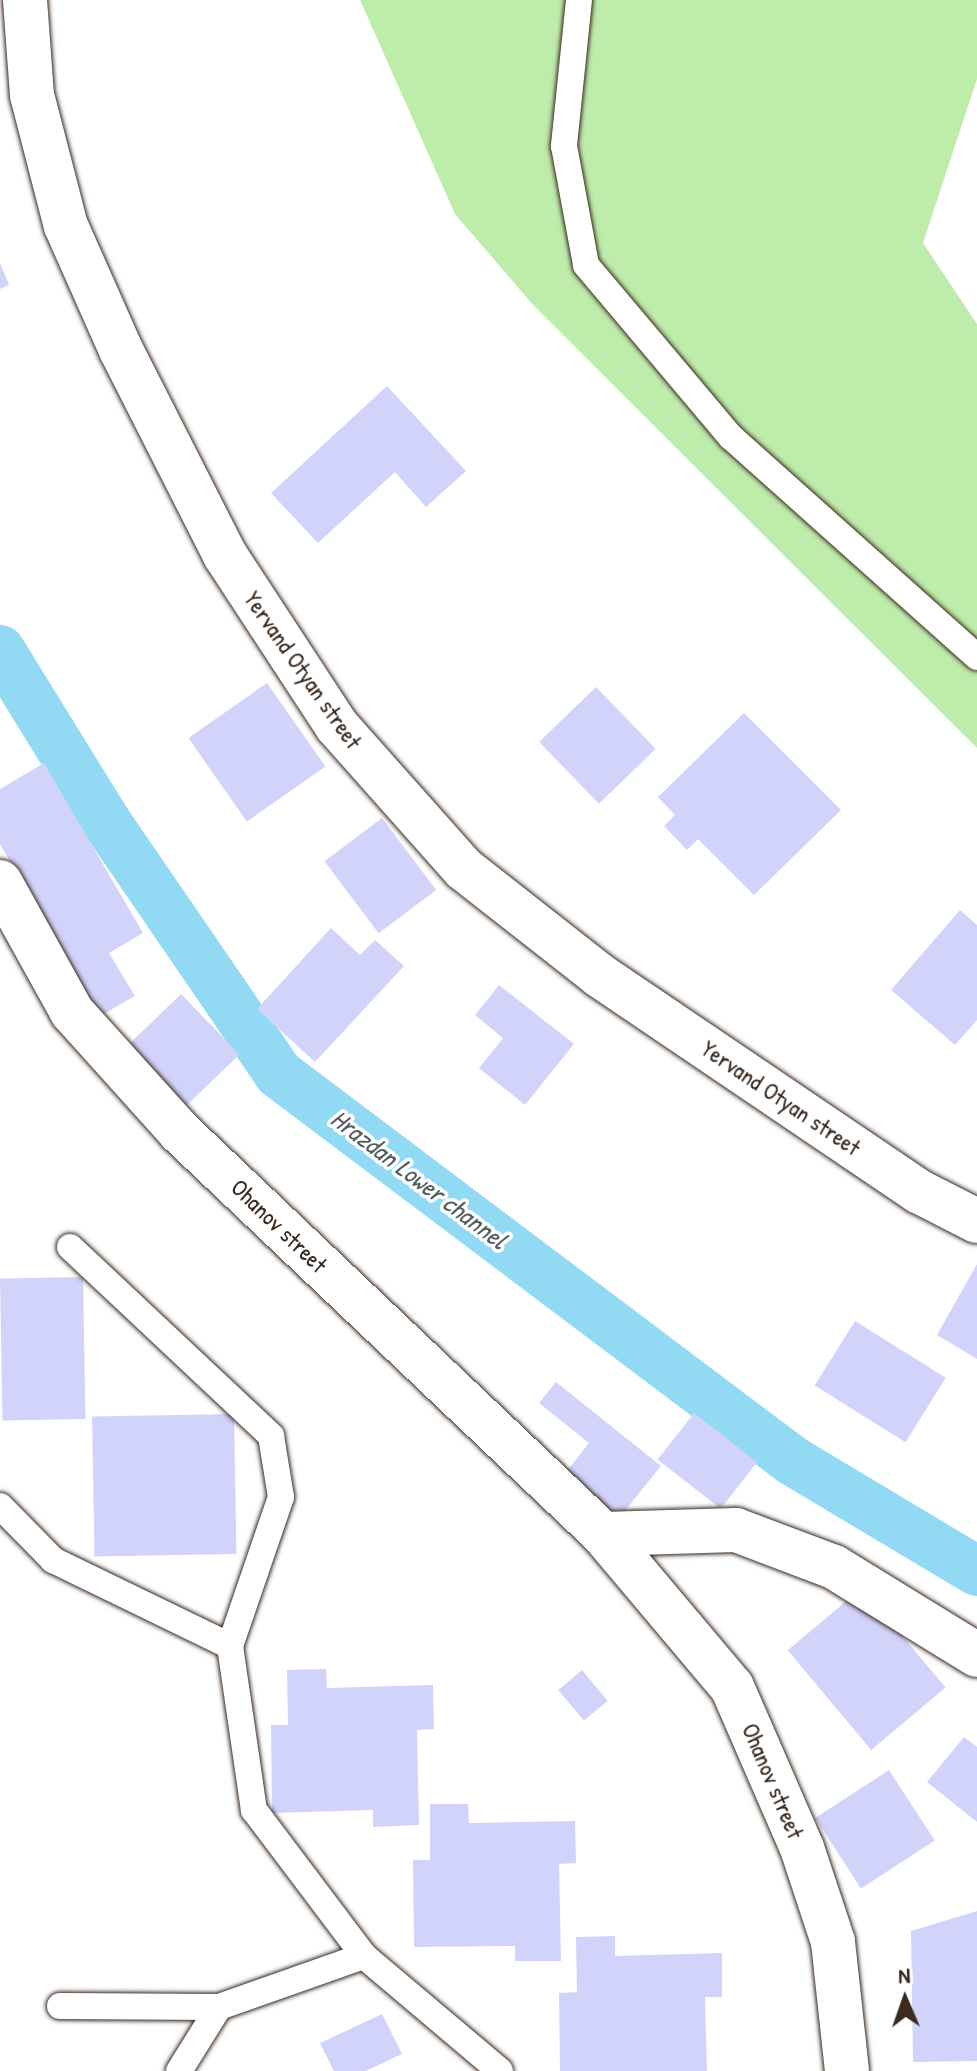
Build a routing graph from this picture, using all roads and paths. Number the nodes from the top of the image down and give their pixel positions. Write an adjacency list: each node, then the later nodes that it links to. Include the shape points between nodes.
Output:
1 (25, 0): 5 (street, Yervand Otyan street, via 32,95 66,226 121,350 225,555 337,726 464,869 599,975 920,1192)
2 (579, 0): 3 (lane, via 564,146 586,265 731,437)
3 (977, 657)
4 (0, 882): 8 (street, Ohanov street, via 72,1012 180,1132)
5 (977, 1221)
6 (70, 1247): 9 (lane, via 271,1436 281,1497)
7 (0, 1506): 9 (lane, via 53,1560)
8 (603, 1534): 10 (street, via 736,1530 834,1567); 16 (street, Ohanov street, via 732,1687 802,1848 833,1942)
9 (230, 1646): 11 (lane, via 254,1810)
10 (977, 1655)
11 (364, 1956): 13 (lane); 15 (lane)
12 (60, 2006): 13 (lane)
13 (219, 2007): 14 (lane)
14 (179, 2071)
15 (500, 2071)
16 (847, 2071)

